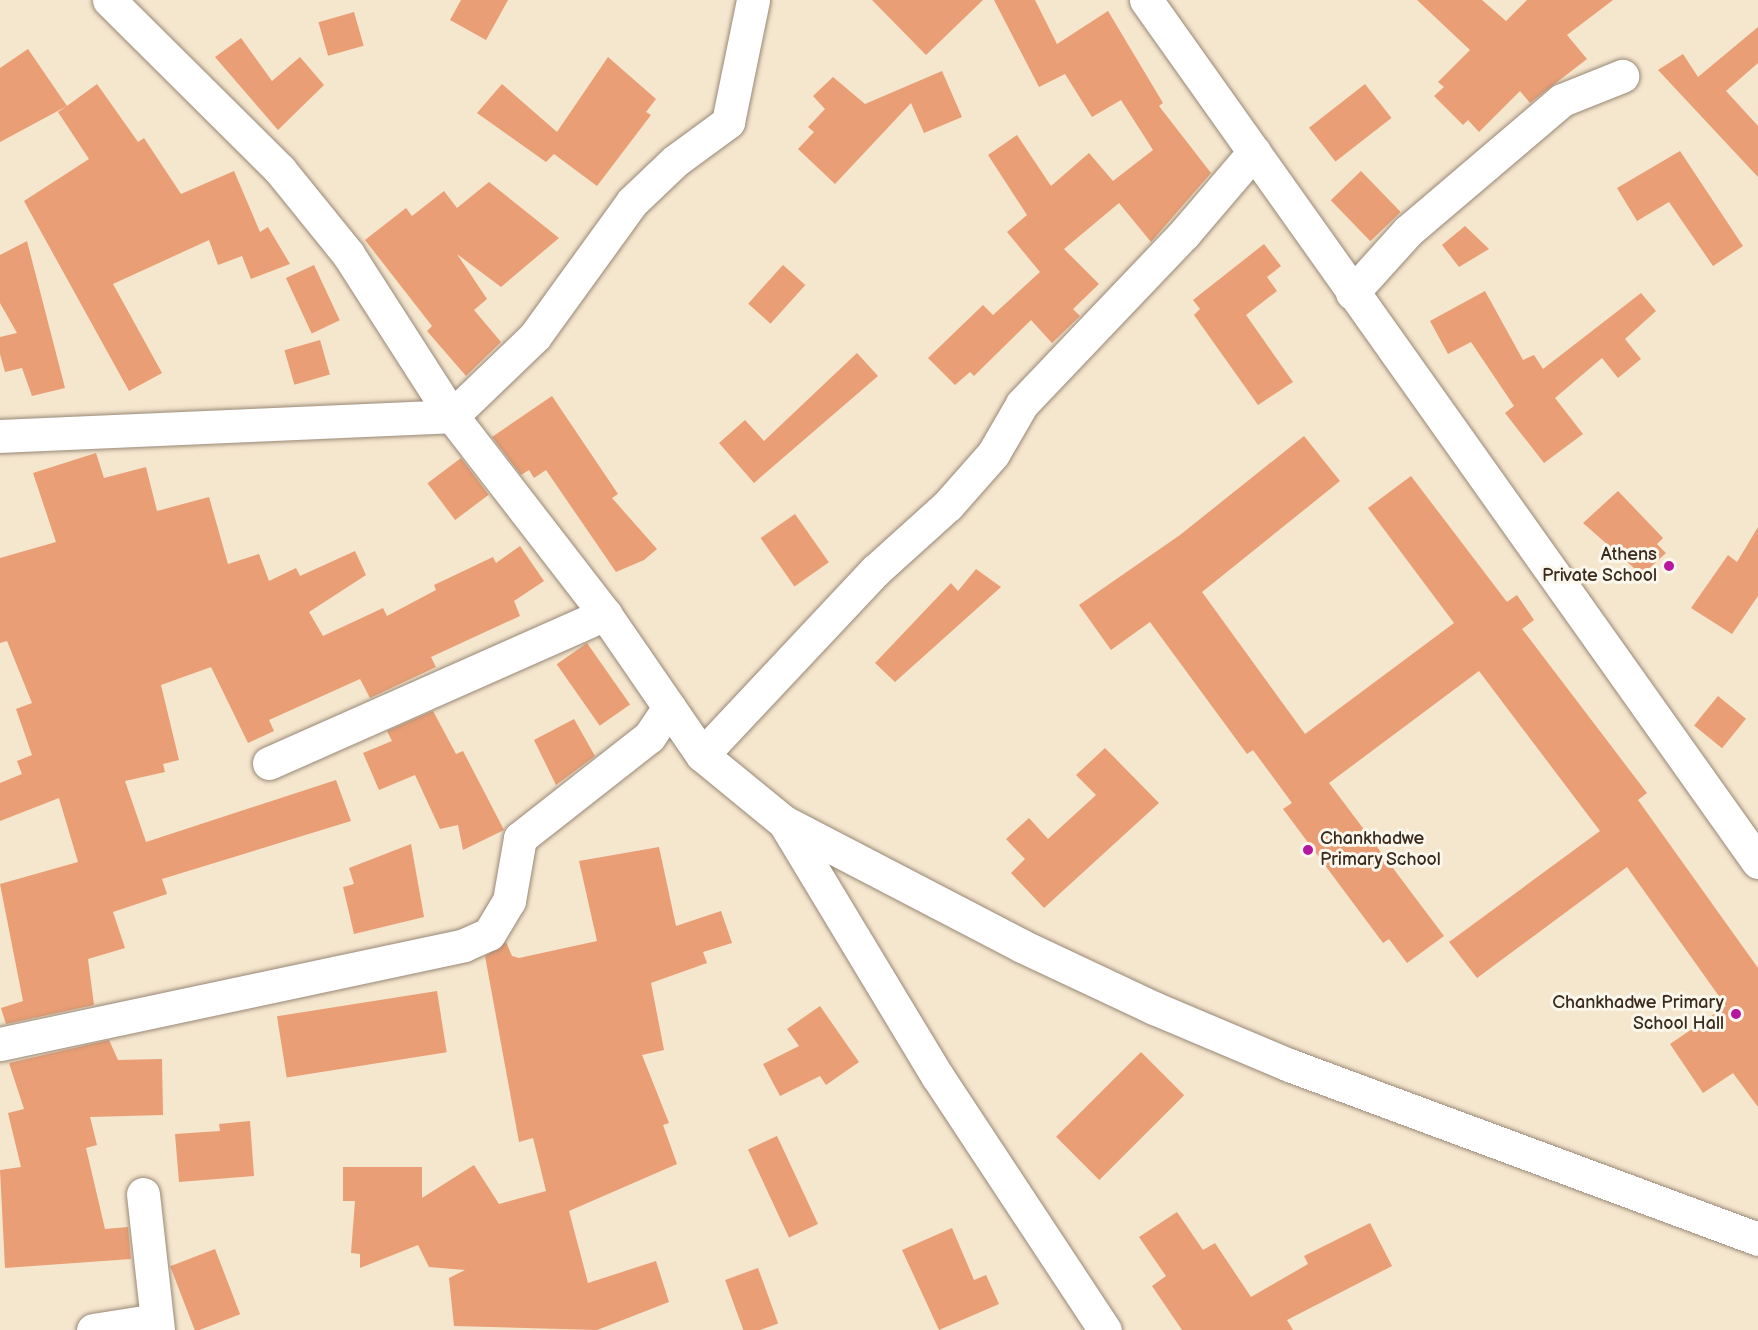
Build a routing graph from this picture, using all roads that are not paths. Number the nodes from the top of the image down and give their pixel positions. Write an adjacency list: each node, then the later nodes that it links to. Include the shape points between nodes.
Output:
1 (109, 0): 7 (street, via 280,170 348,254)
2 (753, 0): 7 (street, via 728,122 675,160 632,202 535,336)
3 (1146, 0): 5 (street)
4 (1622, 76): 6 (street, via 1562,99 1408,231)
5 (1254, 152): 6 (street); 11 (street, via 1184,234 1022,404 993,454 948,505 876,570)
6 (1352, 293): 14 (street)
7 (452, 416): 8 (street); 9 (street)
8 (0, 436)
9 (605, 614): 10 (street); 12 (street)
10 (669, 707): 11 (street); 15 (street, via 649,737 520,838 509,901 489,934 431,952)
11 (702, 755): 13 (street)
12 (269, 763)
13 (784, 822): 17 (street, via 1022,946 1154,1008 1289,1065 1586,1170); 20 (street, via 938,1077)
14 (1758, 862)
15 (0, 1044)
16 (143, 1194): 18 (street)
17 (1758, 1239)
18 (157, 1325): 19 (street)
19 (93, 1330)
20 (1106, 1330)

